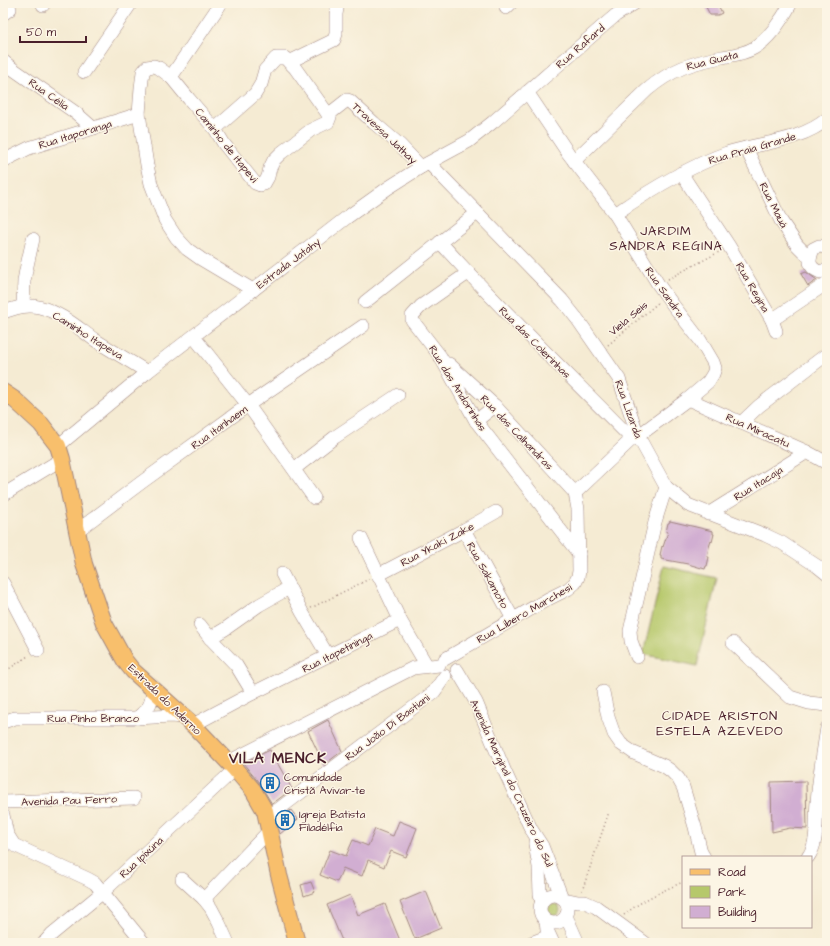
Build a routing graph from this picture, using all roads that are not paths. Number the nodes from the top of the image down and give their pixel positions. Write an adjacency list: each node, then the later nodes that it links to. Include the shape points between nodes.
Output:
1 (131, 3): 10 (street)
2 (221, 3): 11 (street)
3 (635, 3): 12 (street, Rua Rafard, via 616,15)
4 (782, 3): 7 (street)
5 (791, 3): 7 (street, Rua Quata)
6 (337, 8): 9 (street, via 334,40)
7 (784, 17): 21 (street, Rua Quata, via 763,41 748,51 689,65 659,80)
8 (3, 61): 17 (street, Rua Célia)
9 (290, 62): 15 (street); 18 (street, via 285,58 276,58 265,70 255,94)
10 (84, 72)
11 (171, 76): 14 (street, Caminho de Itapevi, via 154,66 147,67 143,72); 18 (street, Caminho de Itapevi)
12 (527, 92): 21 (street, Rua Sandra); 22 (street, Estrada Jatahy, via 468,141)
13 (347, 100): 15 (street, Caminho de Itapevi); 22 (street, Travessa Jathay)
14 (139, 114): 17 (street, Rua Itaporanga); 32 (street, via 151,184 170,229 187,249)
15 (328, 115): 18 (street, Caminho de Itapevi, via 328,122 311,130 274,160 262,185 255,183)
16 (827, 119): 19 (street, Rua Praia Grande, via 821,125 796,136)
17 (93, 128): 20 (street, Rua Itaporanga, via 29,148)
18 (215, 129)
19 (746, 148): 23 (street, Rua Praia Grande, via 727,153); 29 (street, Rua Mauá, via 781,221 797,246)
20 (8, 158)
21 (574, 161): 25 (street, Rua Sandra)
22 (425, 165): 24 (street, Rua Lizarda); 32 (street, Estrada Jatahy, via 352,214)
23 (681, 173): 25 (street, Rua Praia Grande); 31 (street, Rua Regina, via 730,246 774,325)
24 (477, 213): 27 (street); 48 (street, Rua Lizarda, via 562,300 578,320 620,380)
25 (615, 214): 43 (street, Rua Sandra, via 658,284 700,340 713,362 715,368 708,382)
26 (33, 239): 34 (street, via 24,281)
27 (440, 242): 30 (street, Rua das Colerinhas); 33 (street)
28 (827, 247): 29 (street, via 819,246 813,249)
29 (810, 258): 31 (street, Rua Mauá, via 810,265 814,270)
30 (468, 273): 39 (street, Rua das Andorinhas, via 421,306 412,316 414,324); 48 (street, Rua das Colerinhas, via 534,342)
31 (826, 276)
32 (253, 290): 37 (street, Estrada Jatahy)
33 (365, 302)
34 (23, 306): 35 (street, Caminho Itapeva); 40 (street, Caminho Itapeva, via 50,311)
35 (3, 312)
36 (363, 326): 44 (street, Rua Itanhaem)
37 (194, 337): 40 (street, Estrada Jatahy); 44 (street)
38 (827, 354): 47 (street)
39 (440, 356): 45 (street, Rua das Calhandras); 46 (street, Rua das Andorinhas)
40 (147, 372): 50 (street, Estrada Jatahy)
41 (3, 392): 50 (main road, Estrada do Aderno, via 41,424)
42 (398, 395): 52 (street, via 335,437)
43 (688, 400): 47 (street, Rua Miracatu); 48 (street, Rua Sandra)
44 (248, 405): 52 (street); 60 (street, Rua Itanhaem)
45 (495, 406): 46 (street); 54 (street, Rua das Calhandras)
46 (476, 421): 62 (street, Rua das Andorinhas)
47 (741, 423): 49 (street, Rua Miracatu)
48 (635, 438): 53 (street, Rua Lizarda); 54 (street)
49 (807, 452): 51 (street, Rua Miracatu); 58 (street, Rua Itacaja)
50 (60, 453): 55 (street, Estrada Jatahy); 60 (main road, Estrada do Aderno)
51 (827, 463)
52 (294, 469): 56 (street)
53 (666, 487): 58 (street, Rua Lizarda, via 688,505); 75 (street, via 655,522 630,631)
54 (575, 493): 62 (street, Rua Libero Marchesi)
55 (3, 495)
56 (314, 498)
57 (496, 512): 59 (street, Rua Ykaki Zake)
58 (708, 514): 64 (street, Rua Lizarda, via 782,543)
59 (464, 530): 65 (street, Rua Ykaki Zake); 68 (street, Rua Sakamoto)
60 (77, 531): 77 (main road, Estrada do Aderno, via 84,564 104,623 133,672)
61 (361, 538): 65 (street)
62 (579, 554): 68 (street, Rua Libero Marchesi, via 579,571 575,584)
63 (282, 574): 67 (street)
64 (827, 574)
65 (378, 575): 69 (street)
66 (3, 583): 73 (street)
67 (289, 588): 71 (street, via 258,605); 74 (street)
68 (513, 619): 76 (street, Rua Libero Marchesi)
69 (400, 620): 74 (street, Rua Itapetininga); 76 (street)
70 (200, 625): 71 (street)
71 (210, 638): 79 (street, via 236,665)
72 (733, 643): 80 (street, via 790,697)
73 (38, 650)
74 (328, 656): 79 (street, Rua Itapetininga)
75 (637, 657)
76 (439, 667): 85 (street, Rua Libero Marchesi, via 413,668); 89 (street, Rua João Di Bastiani, via 434,692); 90 (street, Avenida Marginal do Cruzeiro do Sul, via 451,676 457,670 476,702)
77 (153, 690): 81 (street, via 150,706); 82 (main road, Estrada do Aderno)
78 (603, 692): 91 (street, via 608,717 621,744 634,753 664,766 678,778)
79 (253, 693): 82 (street, Rua Itapetininga)
80 (827, 705)
81 (137, 718): 82 (street, Rua Pinho Branco, via 171,716); 83 (street, Rua Pinho Branco, via 15,718)
82 (188, 721): 85 (main road, Estrada do Aderno)
83 (3, 722)
84 (827, 728): 92 (street, via 815,838)
85 (232, 765): 89 (main road, Estrada do Aderno, via 253,790 266,811); 94 (street, Rua Ipixúna)
86 (134, 798): 87 (street, Avenida Pau Ferro)
87 (3, 802)
88 (3, 816): 94 (street, via 7,834 14,845 88,879)
89 (268, 825): 95 (street, Rua João Di Bastiani); 105 (main road, Estrada do Aderno)
90 (534, 834): 96 (street, Avenida Marginal do Cruzeiro do Sul, via 542,846); 97 (street)
91 (703, 856)
92 (809, 856)
93 (182, 879): 95 (street)
94 (103, 892): 102 (street, Rua Ipixúna); 103 (street)
95 (204, 899): 104 (street, via 214,913)
96 (563, 899): 97 (street, via 554,895); 98 (street); 99 (street, via 567,905)
97 (542, 902): 100 (street, via 541,914)
98 (578, 902): 99 (street); 108 (street, via 586,902 596,907)
99 (566, 914): 100 (street, via 563,920 555,923); 107 (street)
100 (546, 920): 101 (street)
101 (551, 940): 106 (street)
102 (44, 943)
103 (144, 943)
104 (228, 943)
105 (297, 943)
106 (531, 943)
107 (578, 943)
108 (645, 943)

